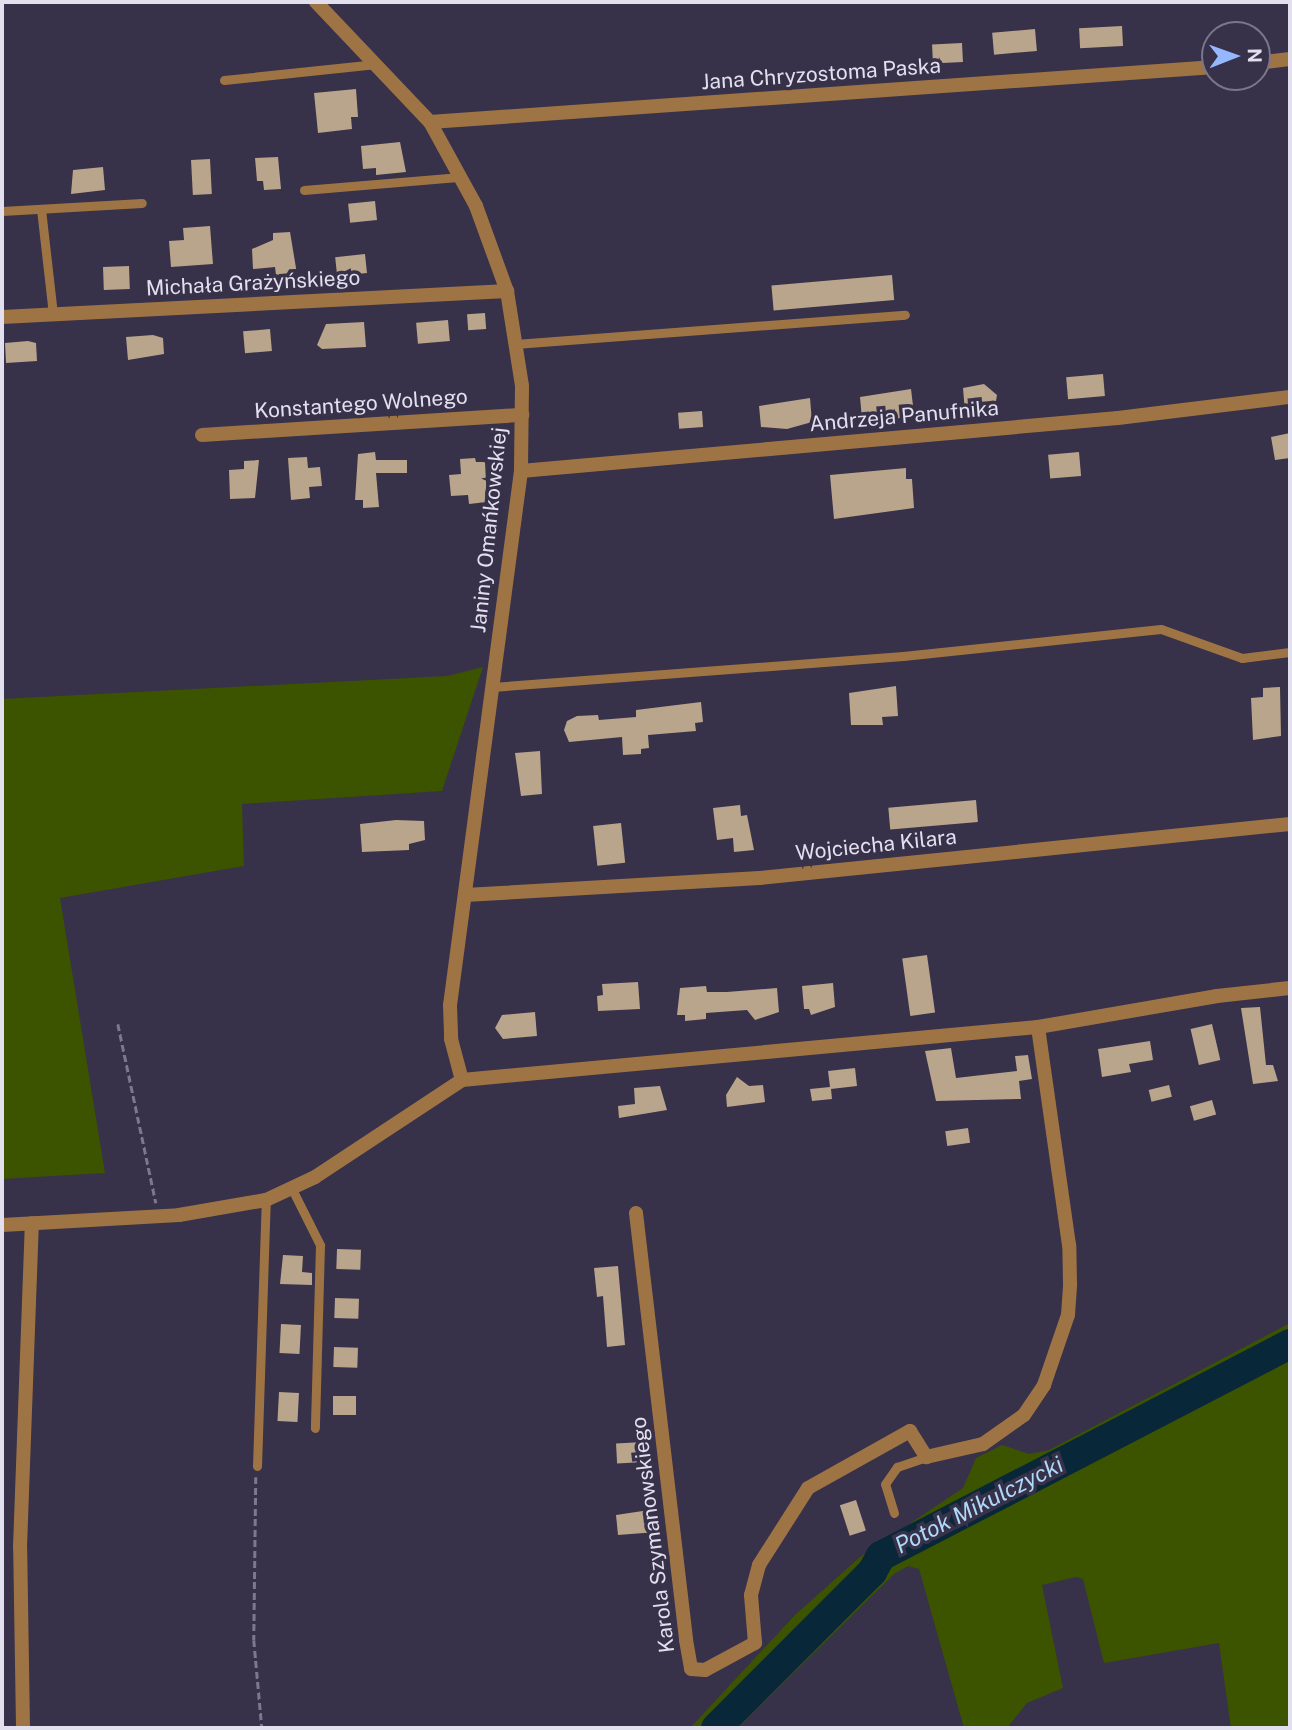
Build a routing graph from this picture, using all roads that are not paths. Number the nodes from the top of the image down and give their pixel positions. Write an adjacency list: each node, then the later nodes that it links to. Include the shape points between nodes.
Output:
1 (316, 2): 4 (street, Janiny Omańkowskiej)
2 (1290, 60): 3 (street)
3 (1271, 62)
4 (376, 64): 6 (lane); 7 (street, Janiny Omańkowskiej)
5 (1201, 67): 7 (street, Jana Chryzostoma Paska)
6 (225, 80)
7 (430, 122): 8 (street, Janiny Omańkowskiej)
8 (460, 177): 9 (lane); 13 (street, Janiny Omańkowskiej, via 476,205)
9 (304, 190)
10 (142, 203): 11 (lane)
11 (41, 209): 12 (lane); 14 (lane)
12 (2, 211)
13 (507, 291): 14 (street, Michała Grażyńskiego); 17 (street, Janiny Omańkowskiej)
14 (53, 315): 16 (street, Michała Grażyńskiego)
15 (905, 315): 17 (lane)
16 (2, 317)
17 (515, 344): 19 (street, Janiny Omańkowskiej)
18 (1290, 397): 21 (street, Andrzeja Panufnika, via 1118,418)
19 (522, 415): 20 (street, Konstantego Wolnego); 21 (street, Janiny Omańkowskiej)
20 (202, 435)
21 (521, 471): 23 (street, Janiny Omańkowskiej)
22 (1290, 652): 23 (lane, via 1242,658 1219,653 1177,631 1161,629 903,656)
23 (492, 687): 25 (street, Janiny Omańkowskiej)
24 (1290, 824): 25 (street, Wojciecha Kilara, via 760,878)
25 (465, 895): 28 (street, Janiny Omańkowskiej, via 450,1005)
26 (1290, 988): 27 (street)
27 (1038, 1027): 28 (street); 35 (street, via 1069,1245 1068,1315 1044,1385 1024,1415 983,1444)
28 (462, 1080): 29 (street)
29 (292, 1189): 30 (street); 34 (lane, via 320,1245)
30 (266, 1200): 32 (street, via 216,1212); 36 (lane)
31 (636, 1213): 35 (street, Karola Szymanowskiego, via 691,1669 705,1670 755,1643 751,1595 758,1565 808,1488 910,1431)
32 (32, 1223): 33 (street); 38 (street, via 20,1547)
33 (2, 1225)
34 (314, 1428)
35 (926, 1457): 37 (lane, via 897,1468 885,1484)
36 (257, 1466)
37 (894, 1513)
38 (23, 1728)

